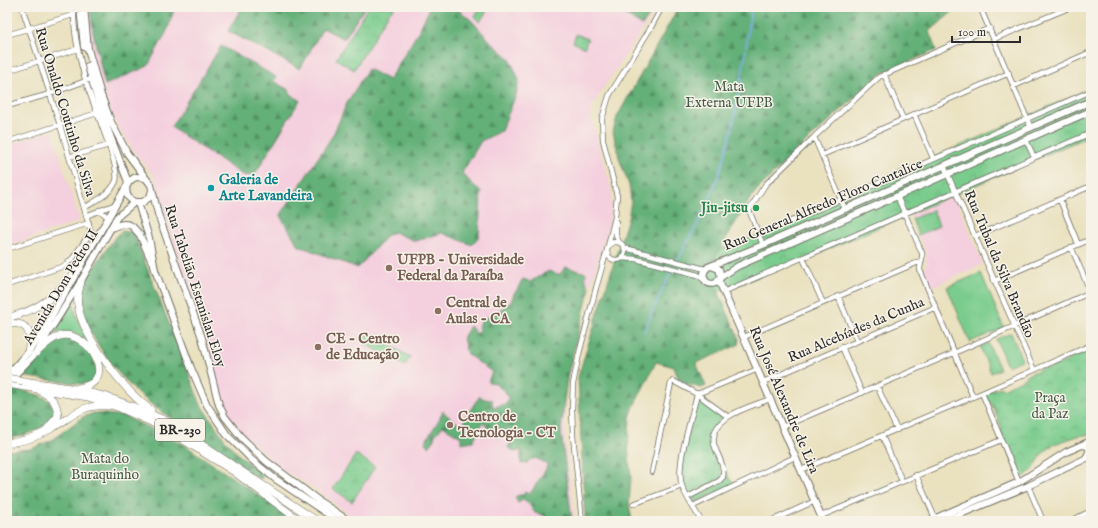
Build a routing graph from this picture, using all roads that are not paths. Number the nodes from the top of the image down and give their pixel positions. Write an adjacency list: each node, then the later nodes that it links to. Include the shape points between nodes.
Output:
1 (22, 7): 9 (street, Rua Onaldo Coutinho da Silva)
2 (74, 7): 8 (street)
3 (80, 7): 19 (main road)
4 (84, 7): 43 (main road, via 88,49 101,95 121,141)
5 (662, 7): 58 (street, via 609,96 602,119 603,140 617,196)
6 (980, 7): 10 (street)
7 (1071, 7): 12 (street)
8 (74, 15): 9 (street); 13 (street)
9 (28, 28): 11 (street); 15 (street, Rua Onaldo Coutinho da Silva)
10 (990, 28): 12 (street); 17 (street)
11 (7, 35)
12 (994, 39): 18 (street)
13 (78, 49): 15 (street); 19 (street)
14 (1091, 52): 20 (street)
15 (40, 61): 16 (street); 22 (street, Rua Onaldo Coutinho da Silva)
16 (7, 71)
17 (884, 74): 29 (street); 33 (street)
18 (1008, 74): 20 (street); 27 (street)
19 (88, 80): 22 (street); 26 (street); 44 (main road)
20 (1014, 86): 28 (street)
21 (1091, 91): 28 (street, Rua General Alfredo Floro Cantalice)
22 (50, 94): 24 (street); 30 (street, Rua Onaldo Coutinho da Silva)
23 (1091, 102): 31 (main road, Rua General Alfredo Floro Cantalice)
24 (7, 106)
25 (1091, 111): 34 (main road, Rua General Alfredo Floro Cantalice)
26 (97, 113): 30 (street); 36 (street)
27 (914, 114): 29 (street); 40 (street)
28 (1027, 118): 31 (street); 40 (street, Rua General Alfredo Floro Cantalice)
29 (903, 119): 37 (street)
30 (60, 125): 35 (street); 38 (street, Rua Onaldo Coutinho da Silva)
31 (1031, 128): 41 (main road, Rua General Alfredo Floro Cantalice)
32 (1091, 133): 39 (street)
33 (814, 137): 37 (street); 63 (street, via 765,185 749,210)
34 (1026, 140): 39 (street); 42 (main road, Rua General Alfredo Floro Cantalice)
35 (7, 142)
36 (109, 146): 38 (street); 53 (street, via 116,181 105,195)
37 (822, 155): 49 (street)
38 (69, 157): 53 (street, Rua Onaldo Coutinho da Silva)
39 (1034, 157): 47 (street)
40 (933, 158): 49 (street, Rua General Alfredo Floro Cantalice)
41 (944, 166): 42 (street, Rua Tubal da Silva Brandão); 54 (main road, Rua General Alfredo Floro Cantalice)
42 (948, 174): 47 (street, Rua Tubal da Silva Brandão); 48 (main road, Rua General Alfredo Floro Cantalice)
43 (146, 178): 44 (main road, via 136,177); 46 (main road)
44 (127, 185): 51 (main road, via 128,197); 52 (main road, Avenida Dom Pedro II)
45 (1091, 186): 50 (street)
46 (152, 189): 51 (main road, via 147,200); 144 (main road, Rua Tabelião Estanislau Eloy, via 158,214 202,338 219,405 225,417 266,461)
47 (955, 190): 56 (street); 65 (street, Rua Tubal da Silva Brandão)
48 (897, 196): 56 (street); 64 (main road, Rua General Alfredo Floro Cantalice)
49 (840, 198): 54 (street); 63 (street, Rua General Alfredo Floro Cantalice)
50 (1060, 200): 65 (street); 68 (street)
51 (137, 203): 62 (main road, Avenida Dom Pedro II, via 121,213); 80 (main road, Rua Tabelião Estanislau Eloy, via 149,238)
52 (116, 204): 55 (street); 59 (main road, Avenida Dom Pedro II)
53 (84, 208): 57 (street, Rua Onaldo Coutinho da Silva)
54 (845, 209): 61 (main road, Rua General Alfredo Floro Cantalice)
55 (99, 210): 57 (street); 59 (street)
56 (904, 213): 76 (street); 77 (street, via 922,253)
57 (86, 216): 60 (street, Rua Onaldo Coutinho da Silva)
58 (615, 217): 67 (street, via 616,236); 71 (street)
59 (109, 218): 79 (main road, Avenida Dom Pedro II)
60 (89, 223): 73 (street); 86 (street, via 89,236 64,266)
61 (804, 227): 64 (street); 69 (main road, Rua General Alfredo Floro Cantalice)
62 (109, 230): 80 (main road, via 124,224 132,226 140,235); 83 (main road, Avenida Dom Pedro II)
63 (759, 235): 69 (street)
64 (808, 236): 82 (main road, Rua General Alfredo Floro Cantalice, via 738,266)
65 (975, 236): 84 (street, Rua Tubal da Silva Brandão)
66 (1091, 238): 68 (street)
67 (619, 242): 71 (street, via 614,242); 72 (street)
68 (1078, 244): 70 (street)
69 (763, 245): 78 (main road, Rua General Alfredo Floro Cantalice)
70 (1071, 247): 84 (street); 88 (street)
71 (608, 248): 74 (street, via 608,255); 81 (street)
72 (625, 248): 75 (street); 78 (street, via 695,267)
73 (7, 249)
74 (612, 258): 75 (street); 81 (street)
75 (622, 258): 85 (street, via 636,259 698,275)
76 (803, 258): 87 (street); 90 (street)
77 (921, 261): 89 (street); 91 (street, via 920,270)
78 (708, 267): 82 (main road, Rua General Alfredo Floro Cantalice, via 719,269); 85 (main road, via 703,274)
79 (80, 268): 92 (highway, via 47,301 35,309); 99 (main road, Avenida Dom Pedro II)
80 (155, 270): 143 (main road, Rua Tabelião Estanislau Eloy, via 207,405 227,435 274,478)
81 (600, 272): 145 (street, via 578,354 573,384 573,436)
82 (720, 279): 85 (main road, Rua General Alfredo Floro Cantalice); 87 (main road, Rua José Alexandre de Lira)
83 (81, 280): 99 (main road, Avenida Dom Pedro II); 116 (highway, via 77,303 80,317 93,341 138,401)
84 (994, 281): 94 (street, Rua Tubal da Silva Brandão)
85 (709, 283): 87 (main road)
86 (7, 285)
87 (723, 291): 95 (main road, Rua José Alexandre de Lira)
88 (1091, 292): 94 (street)
89 (838, 296): 90 (street); 96 (street)
90 (823, 303): 95 (street)
91 (936, 307): 96 (street, Rua Alcebíades da Cunha); 100 (street)
92 (7, 318)
93 (7, 324): 99 (highway, via 17,323 24,326 30,336)
94 (1014, 327): 100 (street); 102 (street, Rua Tubal da Silva Brandão)
95 (744, 337): 101 (main road, Rua José Alexandre de Lira)
96 (858, 341): 98 (street, Rua Alcebíades da Cunha)
97 (1091, 345): 102 (street)
98 (842, 348): 104 (street, Rua Alcebíades da Cunha); 109 (street)
99 (32, 353): 103 (main road, Avenida Dom Pedro II); 105 (main road, Avenida Dom Pedro II); 108 (highway, via 65,336 75,338 88,347 98,364 97,378 91,385)
100 (954, 353): 107 (street); 112 (street)
101 (758, 369): 104 (main road, Rua José Alexandre de Lira); 111 (street)
102 (1034, 370): 110 (street)
103 (7, 377): 106 (highway, BR-230, bridge)
104 (763, 382): 113 (main road, Rua José Alexandre de Lira)
105 (7, 384): 106 (highway, BR-230)
106 (25, 385): 108 (highway, BR-230); 114 (highway, BR-230, via 88,397); 119 (highway, via 49,396 57,405 58,416)
107 (877, 386): 109 (street); 118 (street)
108 (70, 388): 116 (highway, BR-230, via 107,397)
109 (862, 392): 117 (street)
110 (982, 393): 112 (street); 121 (street)
111 (697, 394): 115 (street); 128 (street, via 675,381 671,383); 132 (street, via 681,458)
112 (973, 397): 118 (street)
113 (770, 399): 115 (street); 117 (main road, Rua José Alexandre de Lira)
114 (120, 408): 119 (highway, via 84,408); 141 (highway, BR-230, via 174,434 233,471)
115 (728, 416): 134 (street, via 714,434 724,477)
116 (166, 421): 142 (highway, BR-230)
117 (782, 427): 125 (main road, Rua José Alexandre de Lira)
118 (897, 430): 120 (street)
119 (41, 434): 123 (highway)
120 (882, 436): 127 (street); 130 (street)
121 (1001, 440): 129 (street); 131 (street)
122 (1091, 441): 124 (main road)
123 (7, 443)
124 (1082, 445): 126 (main road, via 1087,445 1090,449); 131 (main road, via 1066,452)
125 (795, 456): 127 (main road, Rua José Alexandre de Lira); 137 (street)
126 (1089, 457): 133 (main road)
127 (801, 470): 135 (main road, Rua José Alexandre de Lira)
128 (652, 472)
129 (916, 475): 130 (street); 140 (street)
130 (902, 481): 139 (street)
131 (1019, 482): 140 (main road)
132 (682, 486): 134 (street); 136 (street)
133 (1028, 486): 148 (main road); 149 (street)
134 (688, 497): 137 (street)
135 (815, 501): 139 (main road, Rua José Alexandre de Lira); 147 (street)
136 (633, 504)
137 (693, 506): 146 (street)
138 (1091, 511): 150 (street)
139 (822, 519)
140 (932, 520)
141 (300, 521)
142 (318, 521)
143 (338, 521)
144 (349, 521)
145 (582, 521)
146 (701, 521)
147 (771, 521)
148 (944, 521)
149 (1043, 521)
150 (1071, 521)

